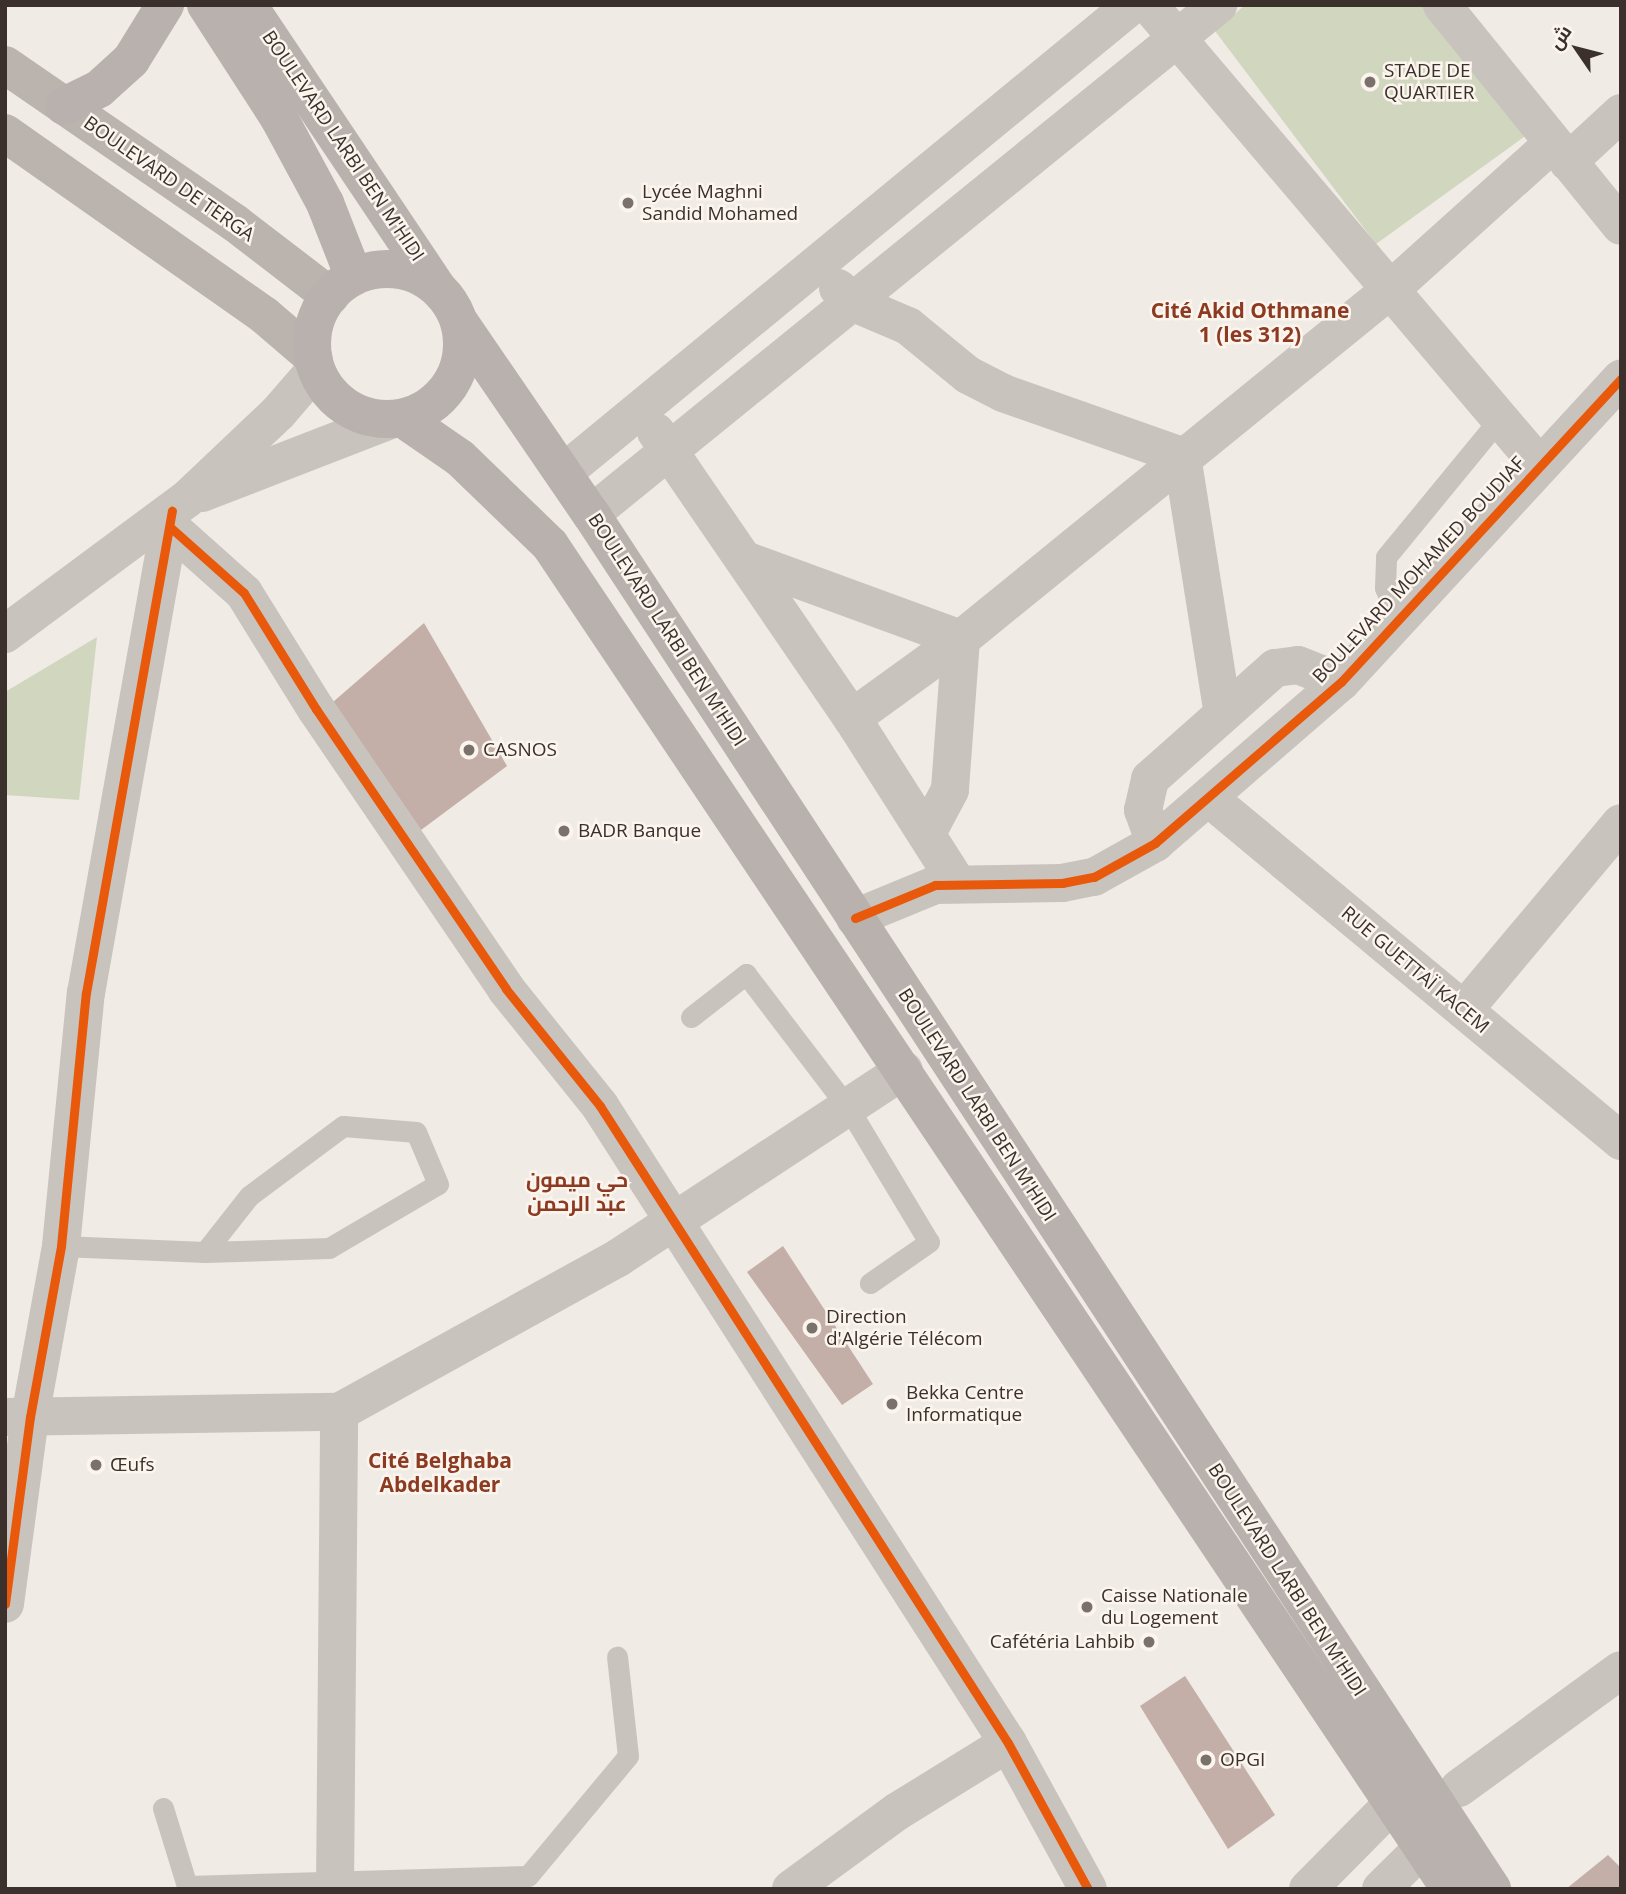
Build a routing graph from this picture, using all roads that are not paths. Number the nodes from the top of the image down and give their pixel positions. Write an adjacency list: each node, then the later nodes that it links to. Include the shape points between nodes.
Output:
1 (164, 5): 10 (main road, via 131,60 99,89)
2 (206, 5): 18 (main road, BOULEVARD LARBI BEN M'HIDI, via 279,118 325,203)
3 (248, 5): 19 (main road, BOULEVARD LARBI BEN M'HIDI)
4 (1132, 5): 14 (street)
5 (1149, 5): 8 (street)
6 (1218, 5): 8 (street)
7 (1442, 5): 13 (street)
8 (1176, 38): 17 (street); 20 (street)
9 (5, 65): 10 (main road, BOULEVARD DE TERGA)
10 (64, 106): 18 (main road, BOULEVARD DE TERGA, via 235,223)
11 (1621, 113): 13 (street)
12 (5, 132): 24 (main road, via 264,315)
13 (1561, 153): 15 (street); 20 (street)
14 (866, 226): 16 (street); 17 (street)
15 (1621, 226)
16 (821, 264): 21 (street); 26 (street)
17 (898, 267): 21 (street); 23 (street)
18 (342, 286): 19 (main road, via 397,269); 24 (main road, via 312,335)
19 (437, 287): 22 (main road)
20 (1390, 290): 27 (street); 30 (street)
21 (854, 303): 23 (street); 29 (street)
22 (460, 323): 28 (main road, via 463,348 457,372 444,394 425,410); 32 (main road, BOULEVARD LARBI BEN M'HIDI)
23 (908, 326): 30 (street, via 968,374 1003,393)
24 (314, 363): 28 (main road, via 324,386 352,411); 33 (street, via 278,412)
25 (1621, 379): 31 (street, BOULEVARD MOHAMED BOUDIAF)
26 (640, 411): 29 (street); 32 (street)
27 (1500, 418): 31 (street); 37 (lane, via 1386,557 1385,588)
28 (396, 419): 33 (street); 35 (main road, BOULEVARD LARBI BEN M'HIDI, via 460,458)
29 (670, 452): 34 (street); 36 (street)
30 (1182, 456): 39 (street); 41 (street)
31 (1540, 466): 37 (street, BOULEVARD MOHAMED BOUDIAF)
32 (563, 473): 34 (main road, BOULEVARD LARBI BEN M'HIDI)
33 (176, 512): 38 (street); 54 (street, via 244,593 338,742 506,989 600,1106); 55 (street, via 86,993)
34 (591, 514): 35 (main road); 48 (main road, BOULEVARD LARBI BEN M'HIDI)
35 (551, 545): 51 (main road, BOULEVARD LARBI BEN M'HIDI)
36 (745, 560): 39 (street); 42 (street)
37 (1399, 623): 40 (street, BOULEVARD MOHAMED BOUDIAF)
38 (5, 634)
39 (961, 639): 42 (street); 45 (street, via 950,790 938,820)
40 (1341, 682): 41 (street, via 1307,668 1285,665 1275,668); 43 (street, BOULEVARD MOHAMED BOUDIAF)
41 (1223, 714): 46 (street, via 1144,789 1143,810)
42 (852, 718): 45 (street)
43 (1210, 799): 46 (street, BOULEVARD MOHAMED BOUDIAF); 49 (street, RUE GUETTAÏ KACEM)
44 (1621, 823): 49 (street)
45 (927, 833): 47 (street)
46 (1155, 843): 47 (street, BOULEVARD MOHAMED BOUDIAF, via 1124,864 1062,883)
47 (956, 881): 48 (street, BOULEVARD MOHAMED BOUDIAF, via 934,885)
48 (855, 918): 65 (main road, BOULEVARD LARBI BEN M'HIDI)
49 (1464, 1010): 53 (street, RUE GUETTAÏ KACEM)
50 (691, 1017): 52 (lane, via 746,974)
51 (904, 1070): 52 (street); 65 (main road, BOULEVARD LARBI BEN M'HIDI)
52 (849, 1109): 54 (street); 57 (lane, via 929,1242)
53 (1621, 1141)
54 (671, 1222): 58 (street, via 618,1258); 63 (street)
55 (61, 1246): 56 (lane); 59 (street)
56 (205, 1252): 56 (lane, via 329,1248 439,1184 416,1132 343,1126 249,1196)
57 (870, 1283)
58 (339, 1412): 59 (street); 68 (street)
59 (18, 1417): 60 (street)
60 (5, 1604)
61 (617, 1657): 68 (lane, via 628,1755 528,1877)
62 (1621, 1670): 64 (street)
63 (1008, 1743): 69 (street, via 898,1811); 70 (street)
64 (1459, 1788): 65 (street); 67 (street)
65 (1406, 1793): 67 (main road, BOULEVARD LARBI BEN M'HIDI); 71 (street)
66 (163, 1808): 68 (lane, via 187,1886)
67 (1435, 1836): 72 (street); 73 (main road, BOULEVARD LARBI BEN M'HIDI); 74 (main road, BOULEVARD LARBI BEN M'HIDI)
68 (335, 1885)
69 (791, 1889)
70 (1088, 1889)
71 (1308, 1889)
72 (1381, 1889)
73 (1450, 1889)
74 (1492, 1889)

